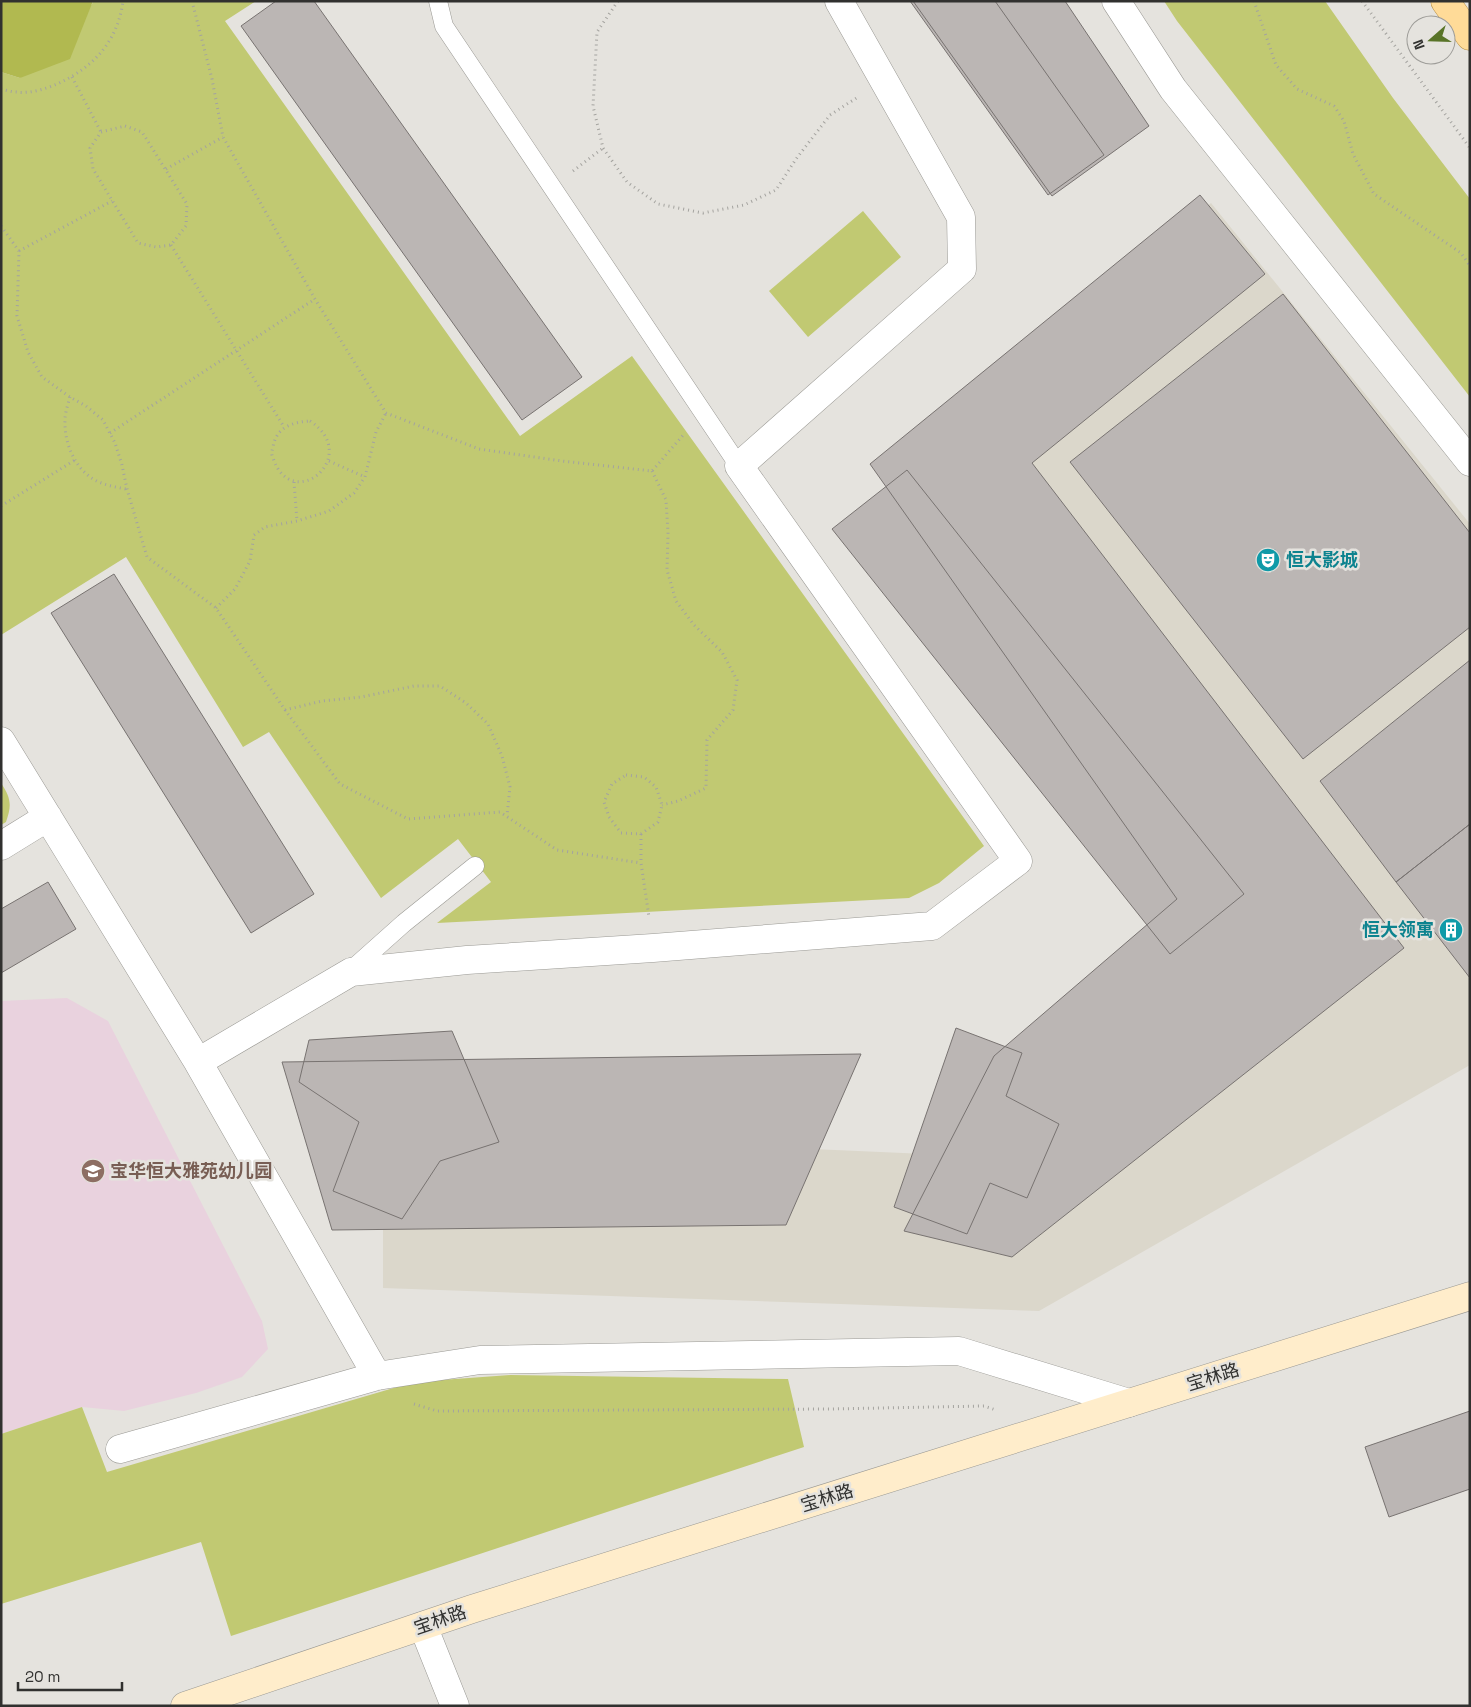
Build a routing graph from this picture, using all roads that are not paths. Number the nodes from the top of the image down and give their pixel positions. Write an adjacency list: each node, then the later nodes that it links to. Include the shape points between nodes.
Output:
1 (438, 1): 7 (lane, via 444,26)
2 (839, 1): 7 (street, via 961,217 962,269)
3 (1116, 1): 6 (street, via 1173,89)
4 (1445, 1): 5 (main road)
5 (1470, 36)
6 (1470, 462)
7 (739, 466): 12 (street, via 1018,861 932,926 468,960)
8 (1, 741): 9 (street)
9 (48, 817): 10 (street); 13 (street)
10 (1, 846)
11 (475, 866): 12 (lane)
12 (347, 974): 13 (street)
13 (198, 1062): 15 (street)
14 (1470, 1296): 16 (street, 宝林路)
15 (377, 1376): 16 (street, via 480,1360 959,1350); 17 (street)
16 (1130, 1403): 18 (street, 宝林路)
17 (120, 1449)
18 (424, 1626): 19 (street, 宝林路); 20 (street)
19 (186, 1706)
20 (455, 1706)

